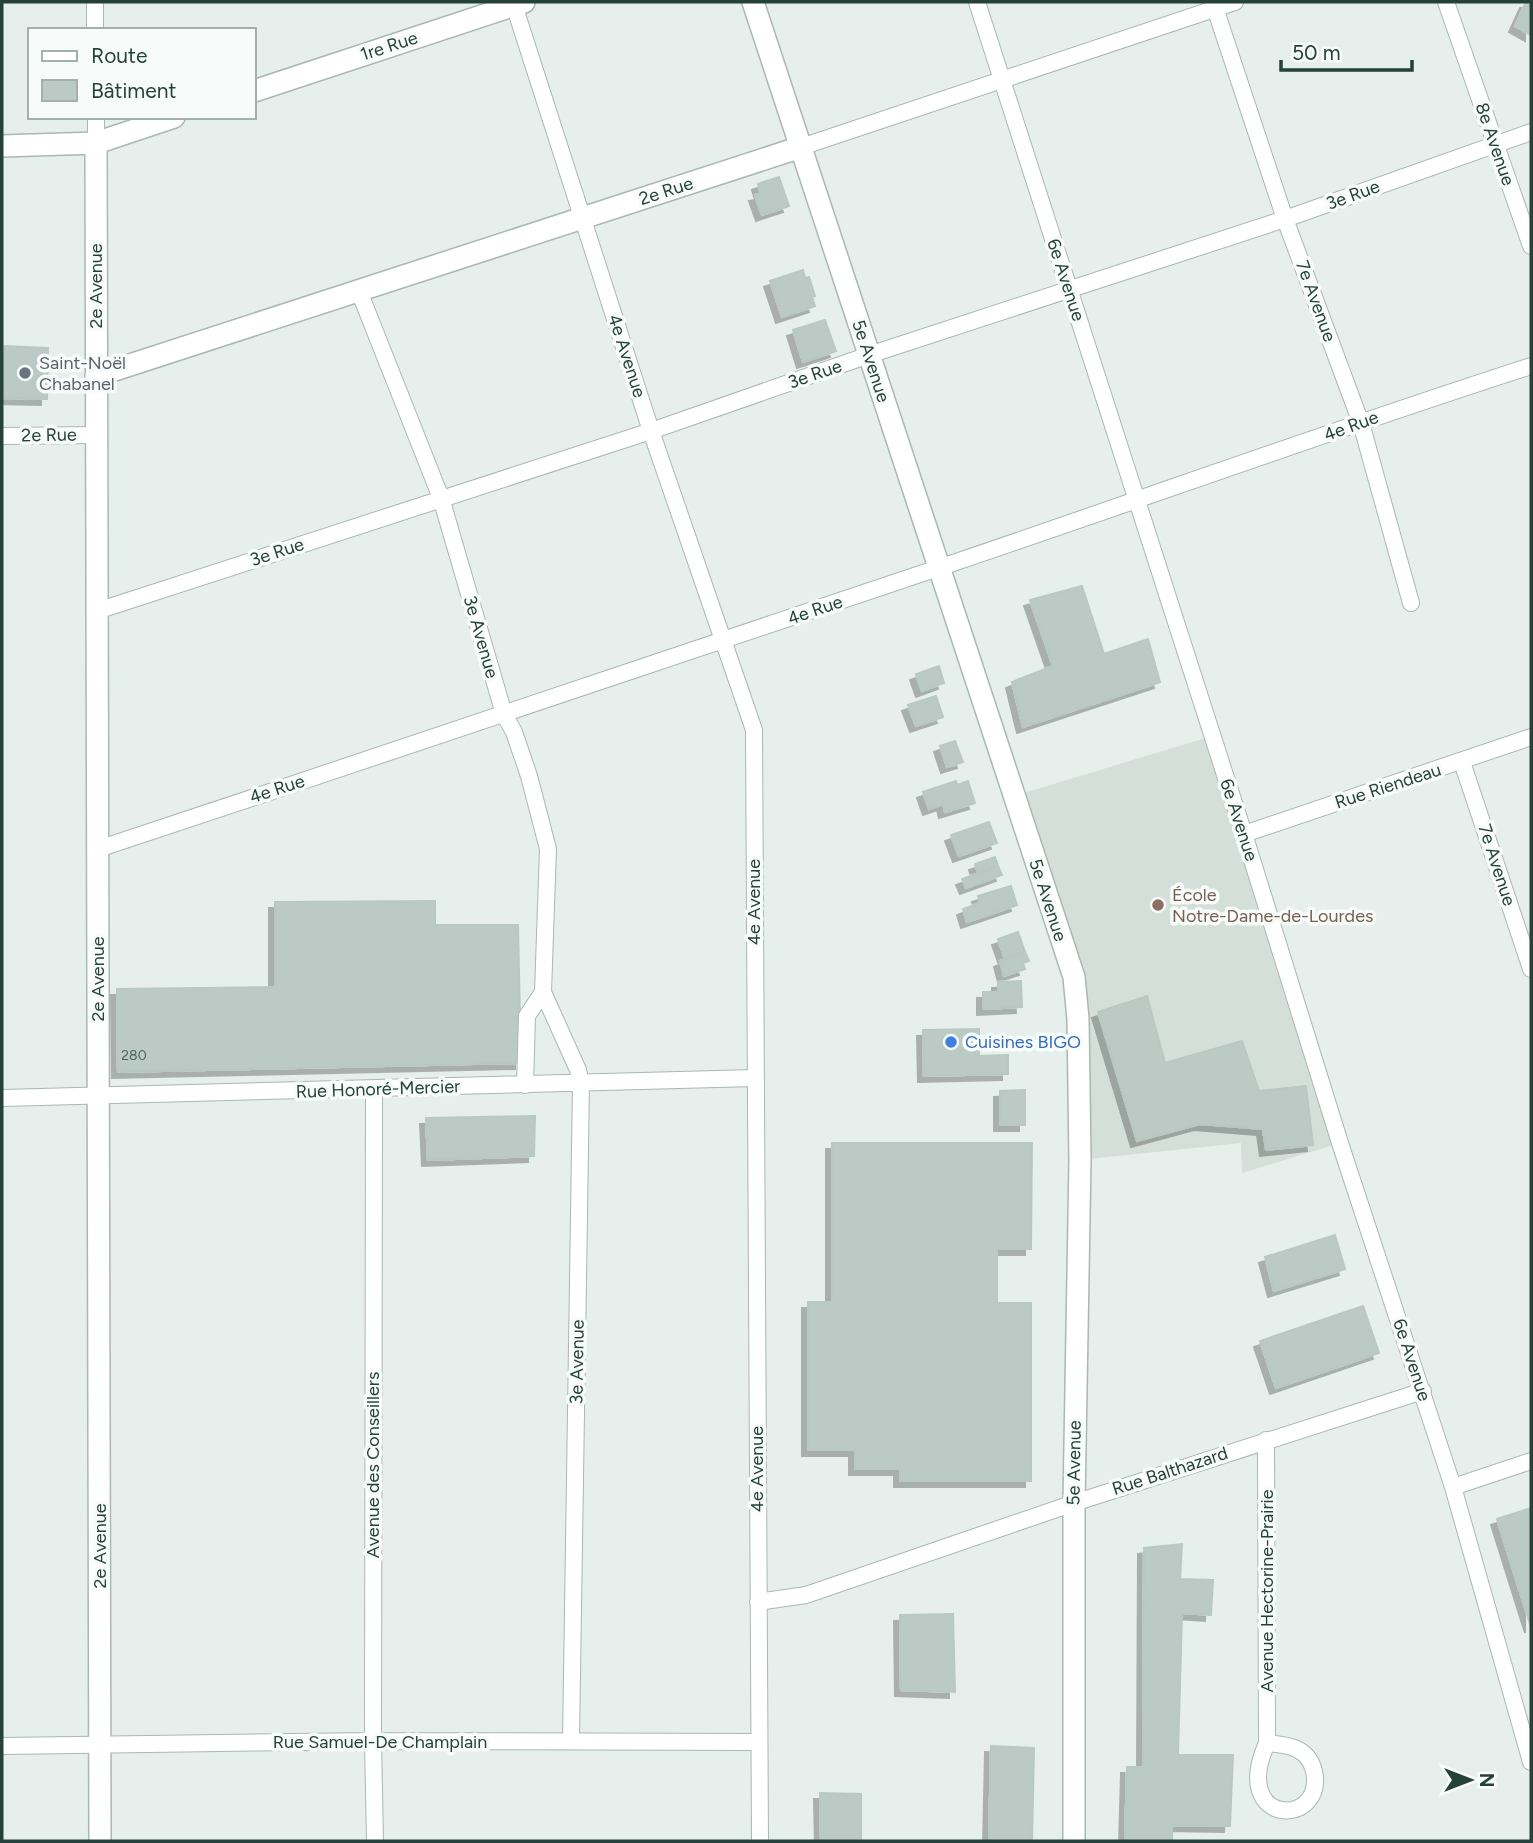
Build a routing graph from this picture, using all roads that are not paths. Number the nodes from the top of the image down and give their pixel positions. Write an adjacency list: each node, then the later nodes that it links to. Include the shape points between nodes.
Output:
1 (95, 2): 8 (street)
2 (752, 2): 17 (street, 5e Avenue)
3 (977, 2): 9 (street, 6e Avenue)
4 (1235, 2): 7 (street, 2e Rue)
5 (1446, 2): 15 (street, 8e Avenue)
6 (517, 3): 10 (street, 1re Rue); 18 (street, 4e Avenue)
7 (1214, 5): 9 (street, 2e Rue); 19 (street, 7e Avenue)
8 (95, 28)
9 (1002, 79): 17 (street, 2e Rue); 21 (street, 6e Avenue)
10 (256, 90)
11 (96, 119): 14 (street, 2e Avenue)
12 (168, 119): 14 (street)
13 (1531, 132): 15 (street, 3e Rue)
14 (96, 143): 16 (street); 25 (street, 2e Avenue)
15 (1494, 144): 19 (street, 3e Rue); 20 (street, 8e Avenue)
16 (2, 146)
17 (801, 147): 18 (street, 2e Rue); 23 (street, 5e Avenue)
18 (583, 218): 22 (street, 2e Rue); 27 (street, 4e Avenue)
19 (1285, 219): 21 (street, 3e Rue); 26 (street, 7e Avenue)
20 (1531, 246)
21 (1069, 290): 23 (street, 3e Rue); 31 (street, 6e Avenue)
22 (359, 292): 25 (street, 2e Rue); 30 (street, 3e Avenue)
23 (869, 355): 27 (street, 3e Rue); 32 (street, 5e Avenue)
24 (1531, 366): 26 (street, 4e Rue)
25 (96, 376): 28 (street, 2e Avenue)
26 (1361, 423): 31 (street, 4e Rue); 33 (street, 7e Avenue)
27 (651, 431): 30 (street, 3e Rue); 35 (street, 4e Avenue)
28 (96, 435): 29 (street, 2e Rue); 34 (street, 2e Avenue)
29 (2, 436)
30 (440, 498): 34 (street, 3e Rue); 36 (street, 3e Avenue)
31 (1137, 501): 32 (street, 4e Rue); 39 (street, 6e Avenue)
32 (939, 568): 35 (street, 4e Rue); 53 (street, 5e Avenue, via 1074,977 1080,1160)
33 (1411, 603)
34 (97, 611): 40 (street, 2e Avenue)
35 (724, 641): 36 (street, 4e Rue); 43 (street, 4e Avenue, via 754,730)
36 (504, 714): 40 (street, 4e Rue); 42 (street, 3e Avenue, via 529,776 548,849)
37 (1531, 737): 38 (street, Rue Riendeau)
38 (1462, 762): 39 (street, Rue Riendeau); 41 (street, 7e Avenue)
39 (1244, 834): 49 (street, 6e Avenue)
40 (98, 849): 47 (street, 2e Avenue)
41 (1531, 969)
42 (543, 992): 44 (street, 3e Avenue); 45 (street, 3e Avenue, via 527,1016)
43 (755, 1078): 44 (street, Rue Honoré-Mercier); 54 (street, 4e Avenue)
44 (581, 1083): 45 (street, Rue Honoré-Mercier); 56 (street, 3e Avenue)
45 (525, 1084): 46 (street, Rue Honoré-Mercier)
46 (374, 1089): 47 (street, Rue Honoré-Mercier); 55 (street, Avenue des Conseillers)
47 (98, 1097): 48 (street, Rue Honoré-Mercier); 58 (street, 2e Avenue)
48 (2, 1098)
49 (1423, 1391): 50 (street, Rue Balthazard); 52 (street, 6e Avenue)
50 (1266, 1440): 53 (street, Rue Balthazard); 59 (street, Avenue Hectorine-Prairie)
51 (1531, 1461): 52 (street)
52 (1453, 1487): 61 (street, 6e Avenue)
53 (1074, 1503): 54 (street, Rue Balthazard, via 806,1595); 65 (street, 5e Avenue)
54 (758, 1602): 57 (street, 4e Avenue)
55 (373, 1741): 56 (street, Rue Samuel-De Champlain); 58 (street, Rue Samuel-De Champlain); 63 (street, Avenue des Conseillers)
56 (571, 1741): 57 (street, Rue Samuel-De Champlain)
57 (758, 1742): 64 (street, 4e Avenue)
58 (100, 1743): 60 (street, Rue Samuel-De Champlain); 62 (street, 2e Avenue)
59 (1267, 1743): 59 (street, Avenue Hectorine-Prairie, via 1259,1761 1258,1787 1266,1803 1279,1811 1295,1809 1311,1799 1316,1783 1312,1762 1294,1746)
60 (2, 1746)
61 (1531, 1762)
62 (100, 1841)
63 (375, 1841)
64 (760, 1841)
65 (1074, 1841)

